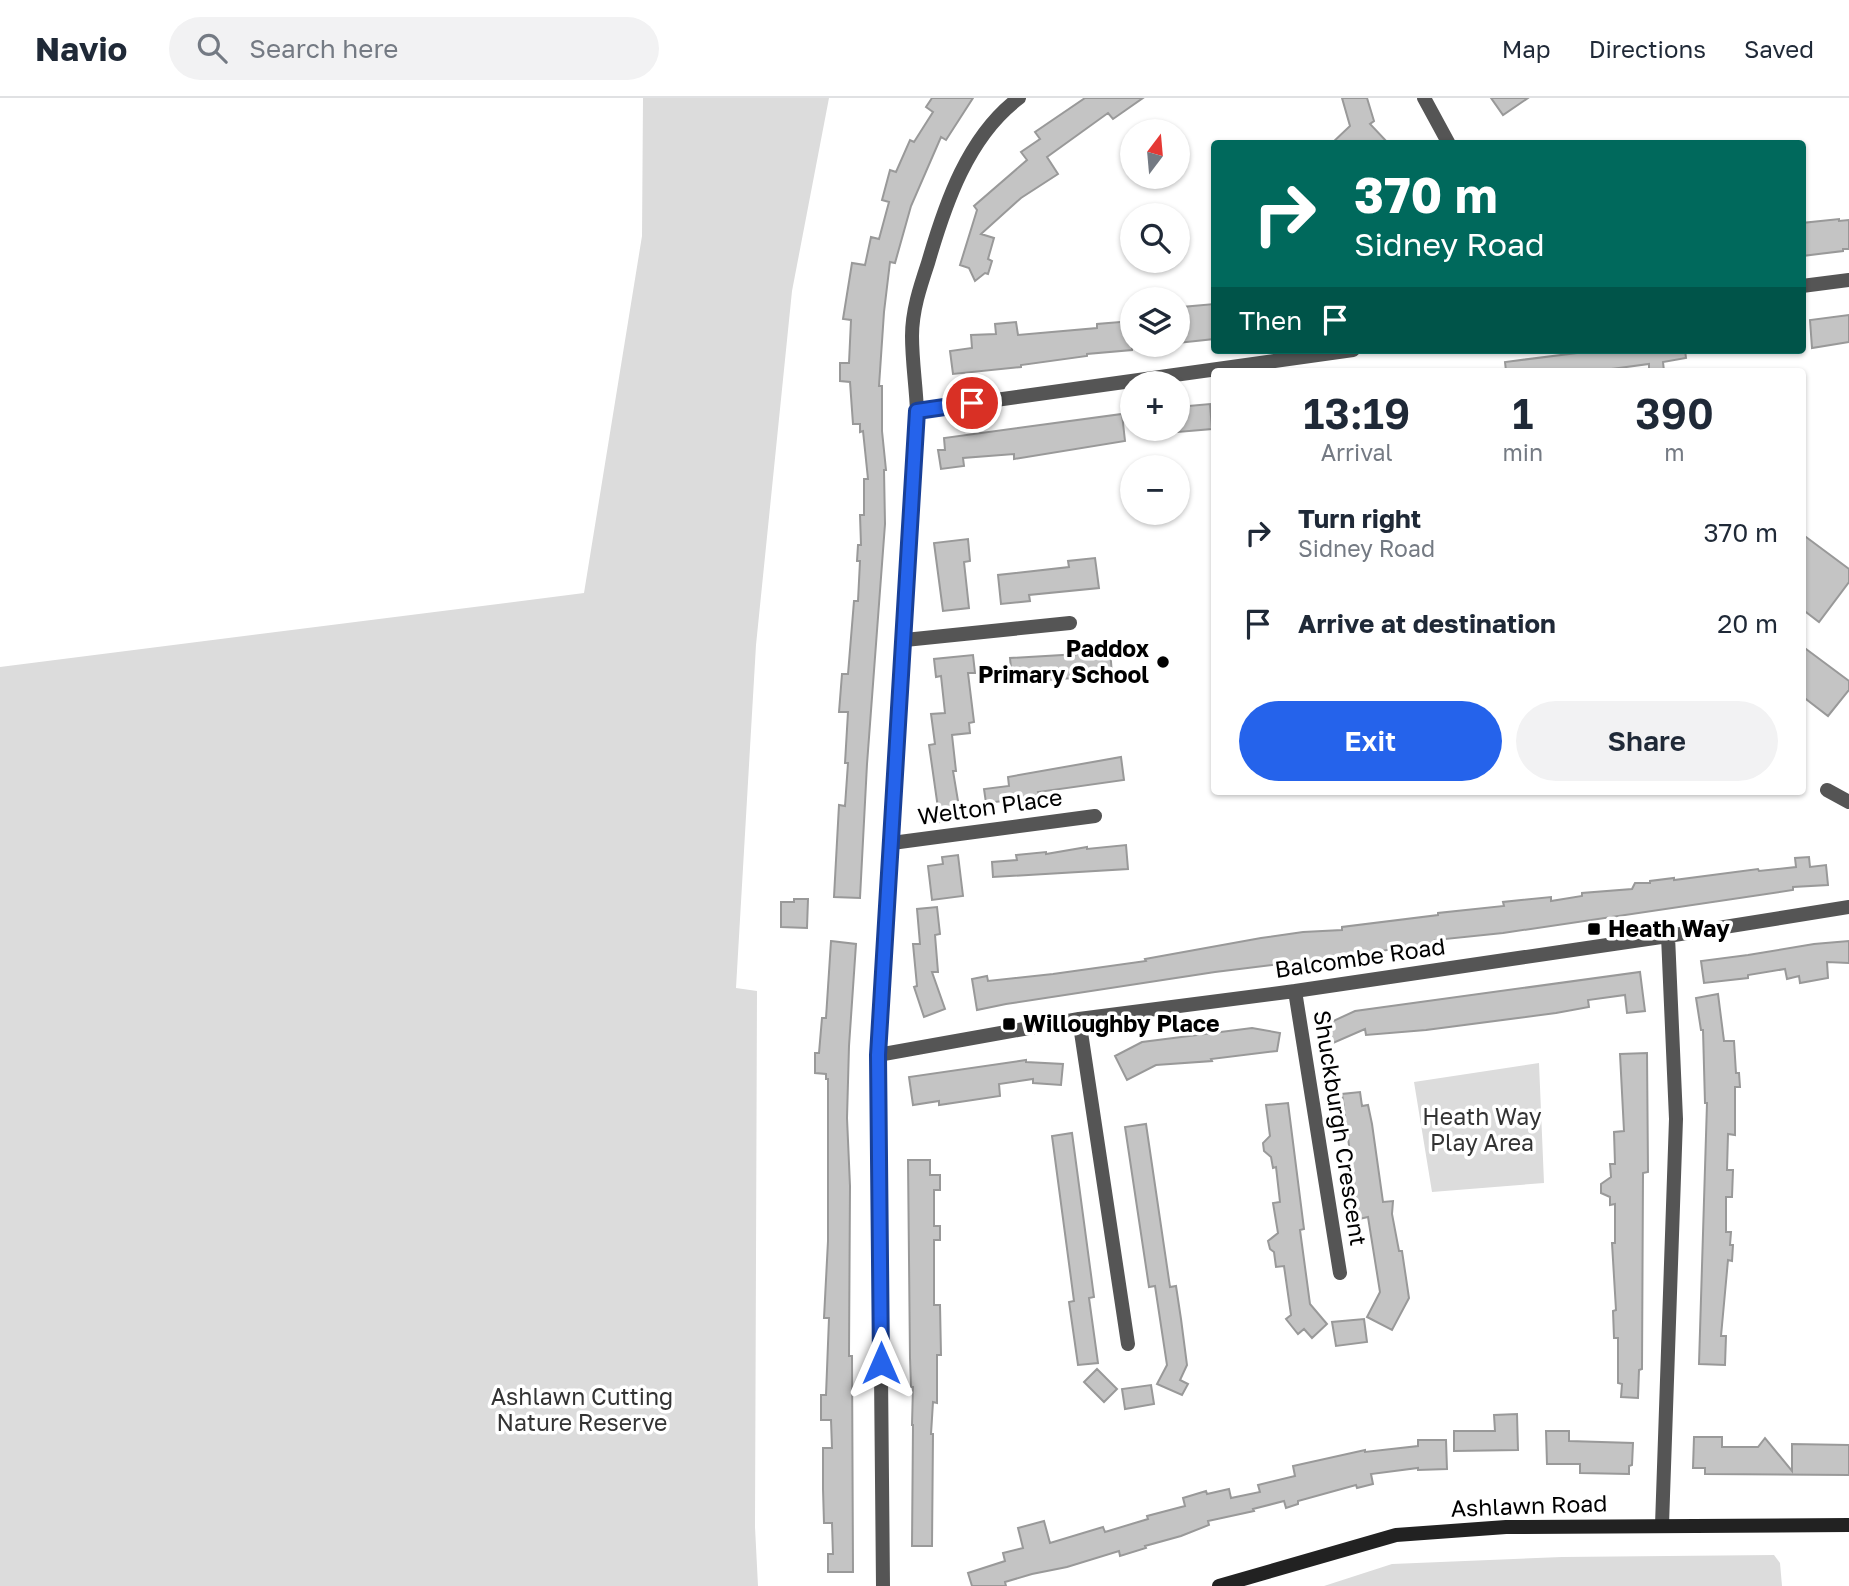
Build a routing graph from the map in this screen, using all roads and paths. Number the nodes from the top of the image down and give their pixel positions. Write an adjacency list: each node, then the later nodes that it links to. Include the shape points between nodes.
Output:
1 (1019, 98): 9 (street, via 1003,110 974,149 942,214 916,301 912,336)
2 (1424, 98): 3 (street)
3 (1447, 140)
4 (1849, 280): 5 (street)
5 (1806, 285)
6 (1324, 354): 7 (street)
7 (1224, 368)
8 (1211, 370): 9 (street)
9 (917, 411): 11 (street)
10 (1070, 623): 11 (street)
11 (905, 640): 15 (street)
12 (1827, 790): 13 (street)
13 (1849, 802)
14 (1095, 816): 15 (street, Welton Place)
15 (892, 843): 20 (street)
16 (1849, 907): 17 (street, Balcombe Road)
17 (1668, 936): 18 (street, Balcombe Road); 23 (street, via 1676,1119)
18 (1295, 990): 19 (street, Balcombe Road); 21 (street, Shuckburgh Crescent)
19 (1079, 1019): 20 (street, Balcombe Road); 22 (street)
20 (878, 1055): 25 (street)
21 (1340, 1273)
22 (1128, 1344)
23 (1662, 1525): 24 (main road, Ashlawn Road); 26 (main road, Ashlawn Road, via 1506,1527 1396,1535)
24 (1849, 1525)
25 (883, 1586)
26 (1219, 1586)

